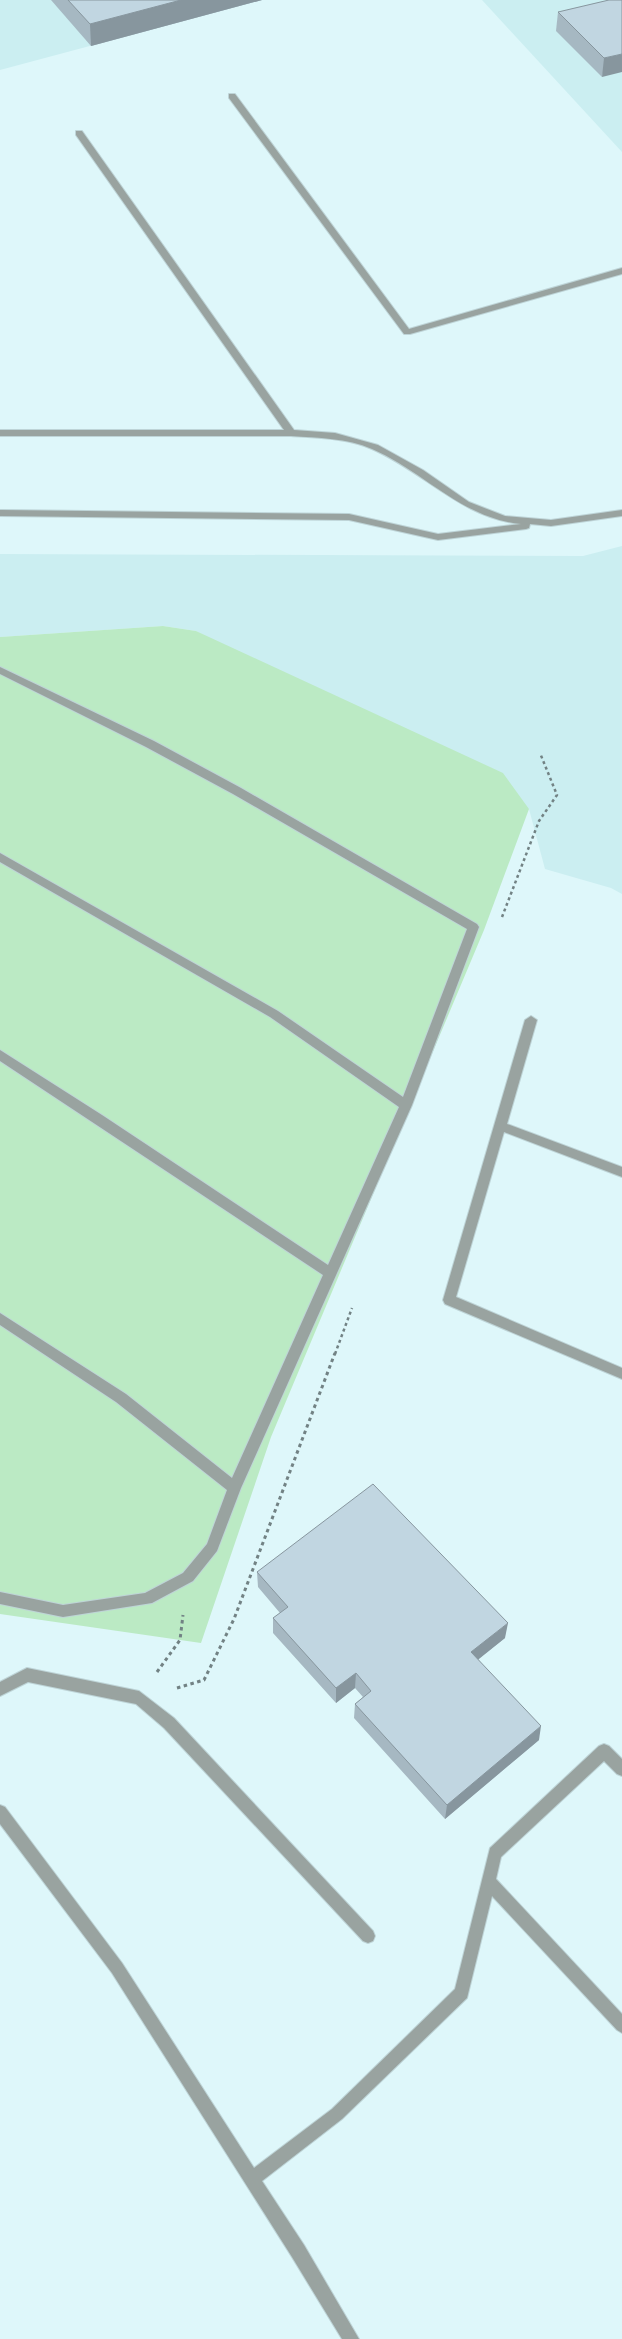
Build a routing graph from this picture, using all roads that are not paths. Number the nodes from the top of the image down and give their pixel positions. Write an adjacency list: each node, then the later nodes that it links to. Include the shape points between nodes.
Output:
1 (232, 96): 3 (street, via 407,332)
2 (79, 133): 5 (street)
3 (622, 271)
4 (0, 433): 5 (street)
5 (290, 433): 8 (street, via 335,436 375,447 420,472 466,504 504,519)
6 (2, 513): 8 (street, via 349,517 438,537)
7 (622, 513): 8 (street)
8 (552, 523)
9 (0, 670): 13 (street, via 230,787 473,927)
10 (0, 857): 13 (street, via 274,1014)
11 (531, 1020): 14 (street)
12 (0, 1055): 16 (street)
13 (406, 1105): 16 (street)
14 (500, 1126): 15 (street); 18 (street, via 449,1300)
15 (622, 1172)
16 (331, 1274): 19 (street)
17 (0, 1318): 19 (street, via 121,1398)
18 (622, 1374)
19 (234, 1488): 20 (street, via 212,1548 188,1577 147,1599 63,1611)
20 (0, 1598)
21 (0, 1689): 25 (street, via 27,1675 139,1698 169,1723)
22 (622, 1769): 24 (street, via 604,1751 495,1853)
23 (0, 1812): 27 (street, via 117,1968)
24 (488, 1881): 26 (street); 27 (street, via 462,1992 337,2114)
25 (368, 1936)
26 (622, 2025)
27 (252, 2180): 28 (street)
28 (351, 2339)

